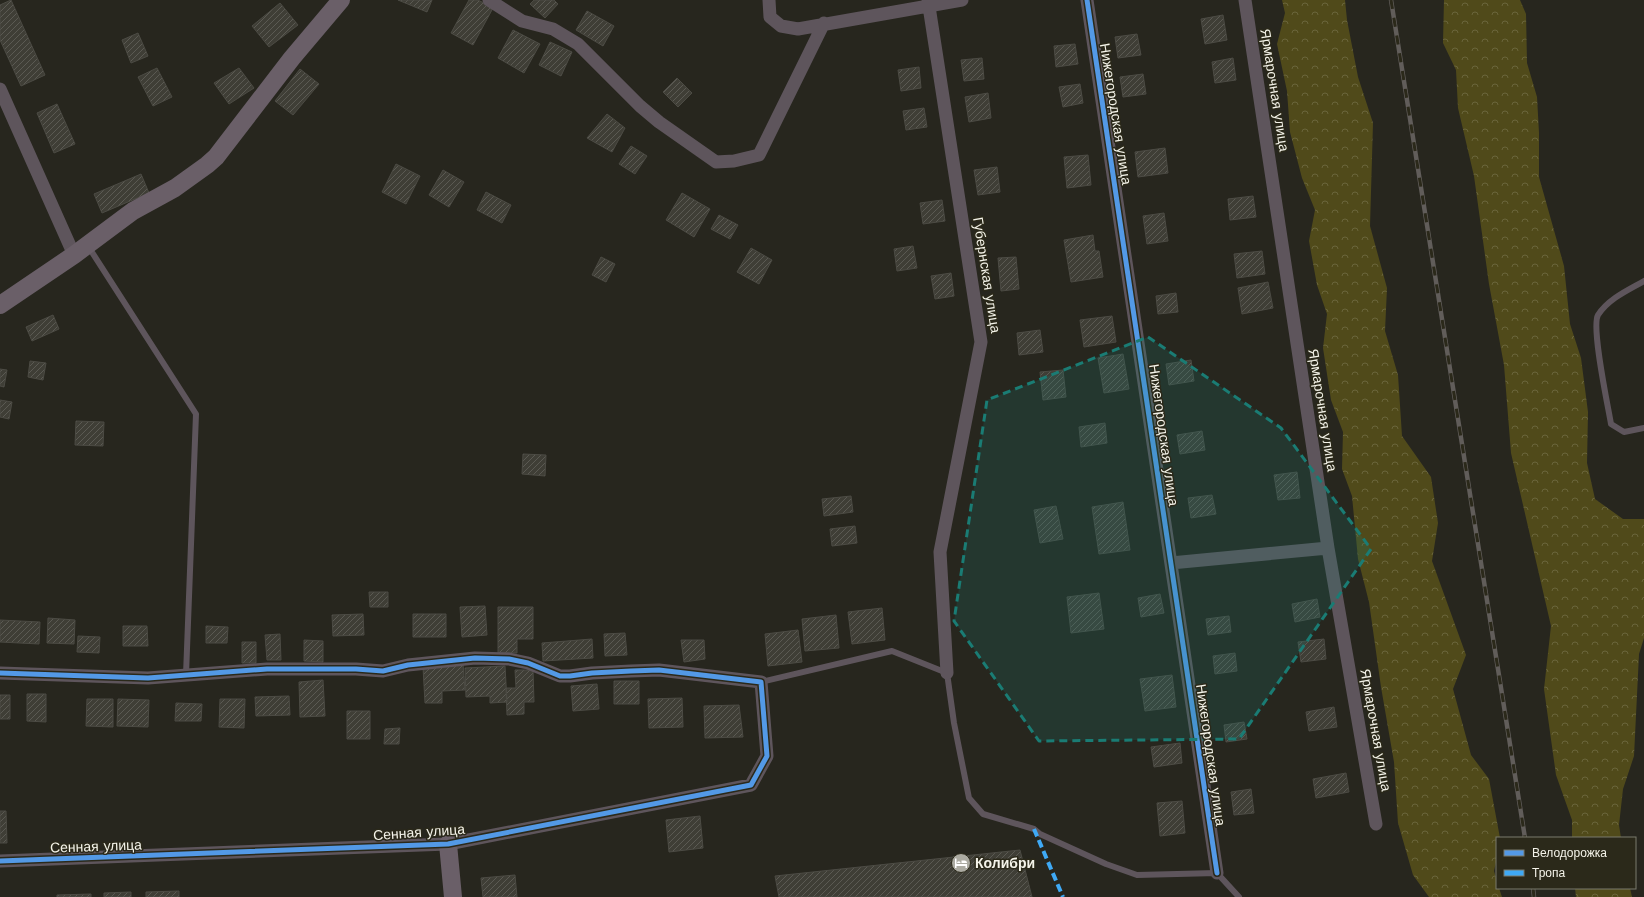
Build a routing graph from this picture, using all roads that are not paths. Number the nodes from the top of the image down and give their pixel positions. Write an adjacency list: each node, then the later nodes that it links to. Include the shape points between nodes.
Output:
1 (341, 0): 10 (street, via 292,58 216,157 175,188 133,211)
2 (489, 0): 8 (street, via 522,21 553,29 578,44 640,106 716,162 759,155)
3 (769, 0): 8 (street, via 770,17 781,26 798,28)
4 (962, 0): 7 (street)
5 (1087, 0): 15 (street, Нижегородская улица)
6 (1245, 0): 14 (street, Ярмарочная улица)
7 (928, 3): 8 (street); 17 (street, Губернская улица, via 981,342 940,552)
8 (824, 23)
9 (0, 89): 10 (street)
10 (81, 250): 12 (street); 18 (lane, via 196,414)
11 (1644, 280): 13 (lane, via 1610,302 1597,317 1597,335 1611,424 1624,432)
12 (0, 305)
13 (1644, 428)
14 (1328, 548): 15 (street); 20 (street, Ярмарочная улица)
15 (1171, 563): 23 (street, Нижегородская улица)
16 (0, 673): 18 (street, via 148,678)
17 (947, 673): 19 (lane, via 892,651); 23 (lane, via 969,798 983,814 1034,829 1106,864 1137,875)
18 (186, 675): 19 (street, via 267,669 383,671 408,665 475,658 508,659 528,663 560,676 659,670)
19 (761, 682): 21 (street, Сенная улица, via 767,756 751,784)
20 (1376, 824)
21 (448, 844): 22 (street, Сенная улица); 24 (street)
22 (0, 861)
23 (1217, 873): 25 (lane)
24 (453, 897)
25 (1239, 897)

